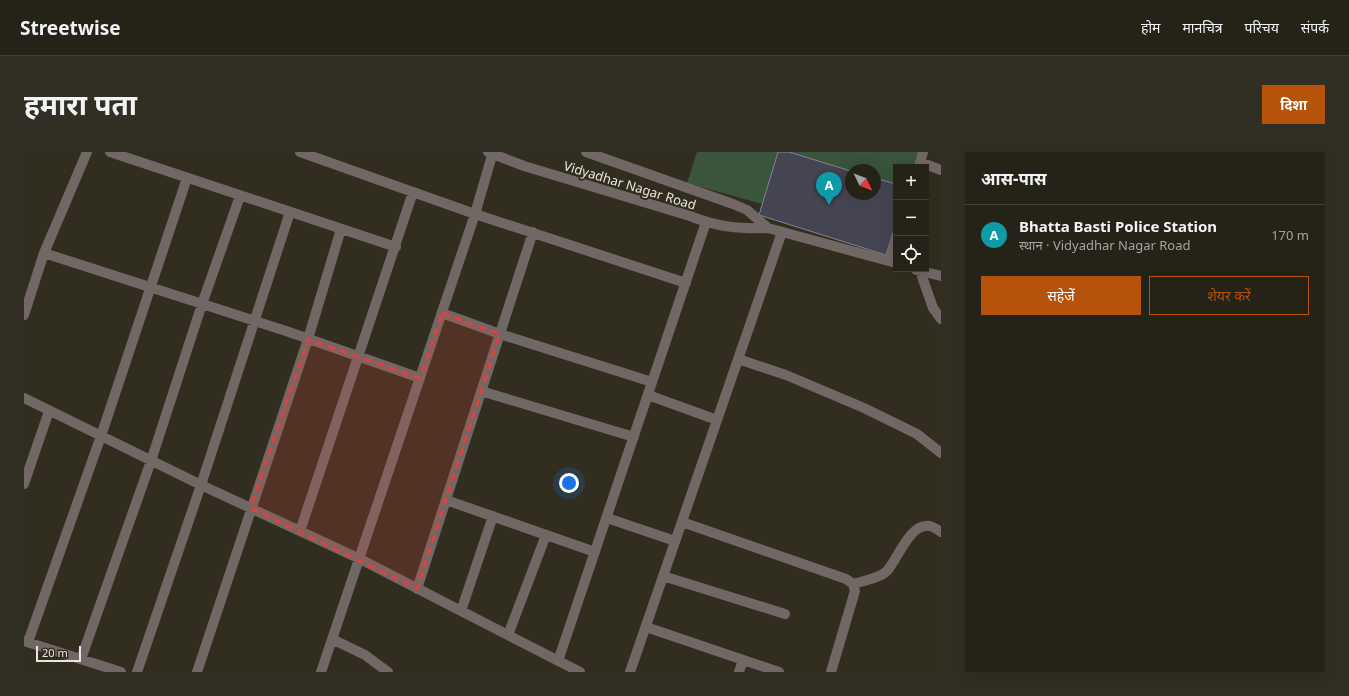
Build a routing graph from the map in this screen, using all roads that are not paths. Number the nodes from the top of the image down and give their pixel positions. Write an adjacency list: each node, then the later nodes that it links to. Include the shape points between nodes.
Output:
1 (87, 152): 21 (street)
2 (110, 152): 10 (street)
3 (300, 152): 11 (street)
4 (586, 152): 16 (street, Vidyadhar Nagar Road, via 733,204 747,210)
5 (923, 152): 7 (street)
6 (491, 153): 14 (street); 15 (street, Vidyadhar Nagar Road, via 524,166)
7 (919, 164)
8 (929, 167): 9 (street)
9 (941, 170)
10 (187, 178): 12 (street); 27 (street)
11 (413, 192): 14 (street); 20 (street)
12 (240, 196): 13 (street); 28 (street)
13 (290, 212): 17 (street); 32 (street)
14 (475, 214): 18 (street); 29 (street)
15 (706, 222): 16 (street, Vidyadhar Nagar Road, via 741,229); 26 (street)
16 (768, 228): 19 (street, Vidyadhar Nagar Road)
17 (342, 229): 20 (street); 34 (street)
18 (533, 232): 26 (street); 33 (street)
19 (782, 232): 22 (street, Vidyadhar Nagar Road); 36 (street)
20 (396, 247): 35 (street)
21 (44, 253): 27 (street); 30 (street)
22 (893, 262)
23 (918, 272): 31 (street, via 933,308)
24 (925, 272): 25 (street)
25 (941, 276)
26 (686, 283): 38 (street)
27 (149, 287): 28 (street); 44 (street)
28 (202, 304): 32 (street); 47 (street)
29 (442, 313): 33 (street); 37 (street)
30 (24, 316)
31 (941, 319)
32 (254, 321): 34 (street); 49 (street)
33 (500, 334): 38 (street); 39 (street)
34 (308, 339): 35 (street); 51 (street)
35 (358, 356): 37 (street); 55 (street)
36 (738, 359): 43 (street); 46 (street, via 786,375 864,408 917,434)
37 (420, 378): 60 (street)
38 (652, 382): 40 (street)
39 (481, 392): 45 (street); 50 (street)
40 (648, 396): 43 (street); 45 (street)
41 (24, 398): 42 (street)
42 (48, 410): 44 (street); 48 (street)
43 (717, 420): 54 (street)
44 (101, 436): 47 (street); 69 (street)
45 (634, 437): 53 (street)
46 (941, 453)
47 (150, 461): 49 (street); 70 (street)
48 (24, 484)
49 (201, 485): 51 (street); 74 (street)
50 (446, 500): 52 (street); 63 (street)
51 (250, 508): 55 (street); 75 (street)
52 (493, 516): 57 (street); 64 (street)
53 (607, 518): 58 (street); 59 (street)
54 (682, 522): 58 (street); 62 (street, via 846,579)
55 (300, 531): 60 (street)
56 (941, 532): 62 (street, via 929,526 918,528 911,533 887,571 880,576)
57 (546, 535): 59 (street); 67 (street)
58 (675, 541): 61 (street)
59 (595, 552): 72 (street)
60 (360, 559): 63 (street); 68 (street)
61 (663, 576): 65 (street); 66 (street)
62 (853, 584): 82 (street, via 855,591)
63 (418, 589): 64 (street)
64 (461, 611): 67 (street)
65 (785, 614)
66 (646, 627): 71 (street); 79 (street)
67 (508, 635): 72 (street)
68 (332, 639): 76 (street); 77 (street, via 365,655)
69 (26, 642): 70 (street)
70 (81, 659): 73 (street)
71 (744, 660): 80 (street); 81 (street)
72 (558, 661): 78 (street)
73 (121, 672)
74 (137, 672)
75 (197, 672)
76 (320, 672)
77 (388, 672)
78 (580, 672)
79 (630, 672)
80 (739, 672)
81 (779, 672)
82 (831, 672)

